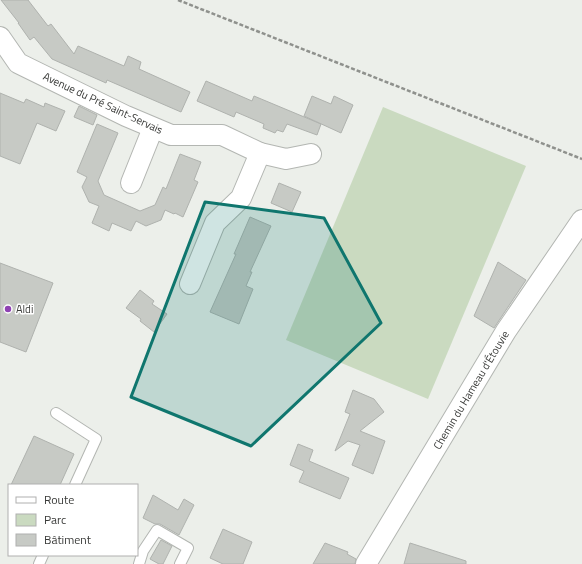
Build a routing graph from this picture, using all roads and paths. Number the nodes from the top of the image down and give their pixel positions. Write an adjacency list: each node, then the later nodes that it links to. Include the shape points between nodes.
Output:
1 (178, 0): 7 (path)
2 (0, 37): 3 (street, Avenue du Pré Saint-Servais)
3 (7, 60): 4 (street, Avenue du Pré Saint-Servais, via 18,62)
4 (153, 128): 5 (street, Avenue du Pré Saint-Servais, via 171,134 222,135); 8 (street)
5 (260, 154): 6 (street, Avenue du Pré Saint-Servais, via 286,159); 10 (street, via 241,198 215,223)
6 (311, 154)
7 (582, 159)
8 (131, 183)
9 (582, 220): 15 (street, Chemin du Hameau d'Étouvie, via 506,331)
10 (190, 284)
11 (56, 413): 12 (lane, via 96,439)
12 (75, 484)
13 (139, 564): 14 (lane, via 143,551 156,530 188,548)
14 (180, 564)
15 (366, 564)

